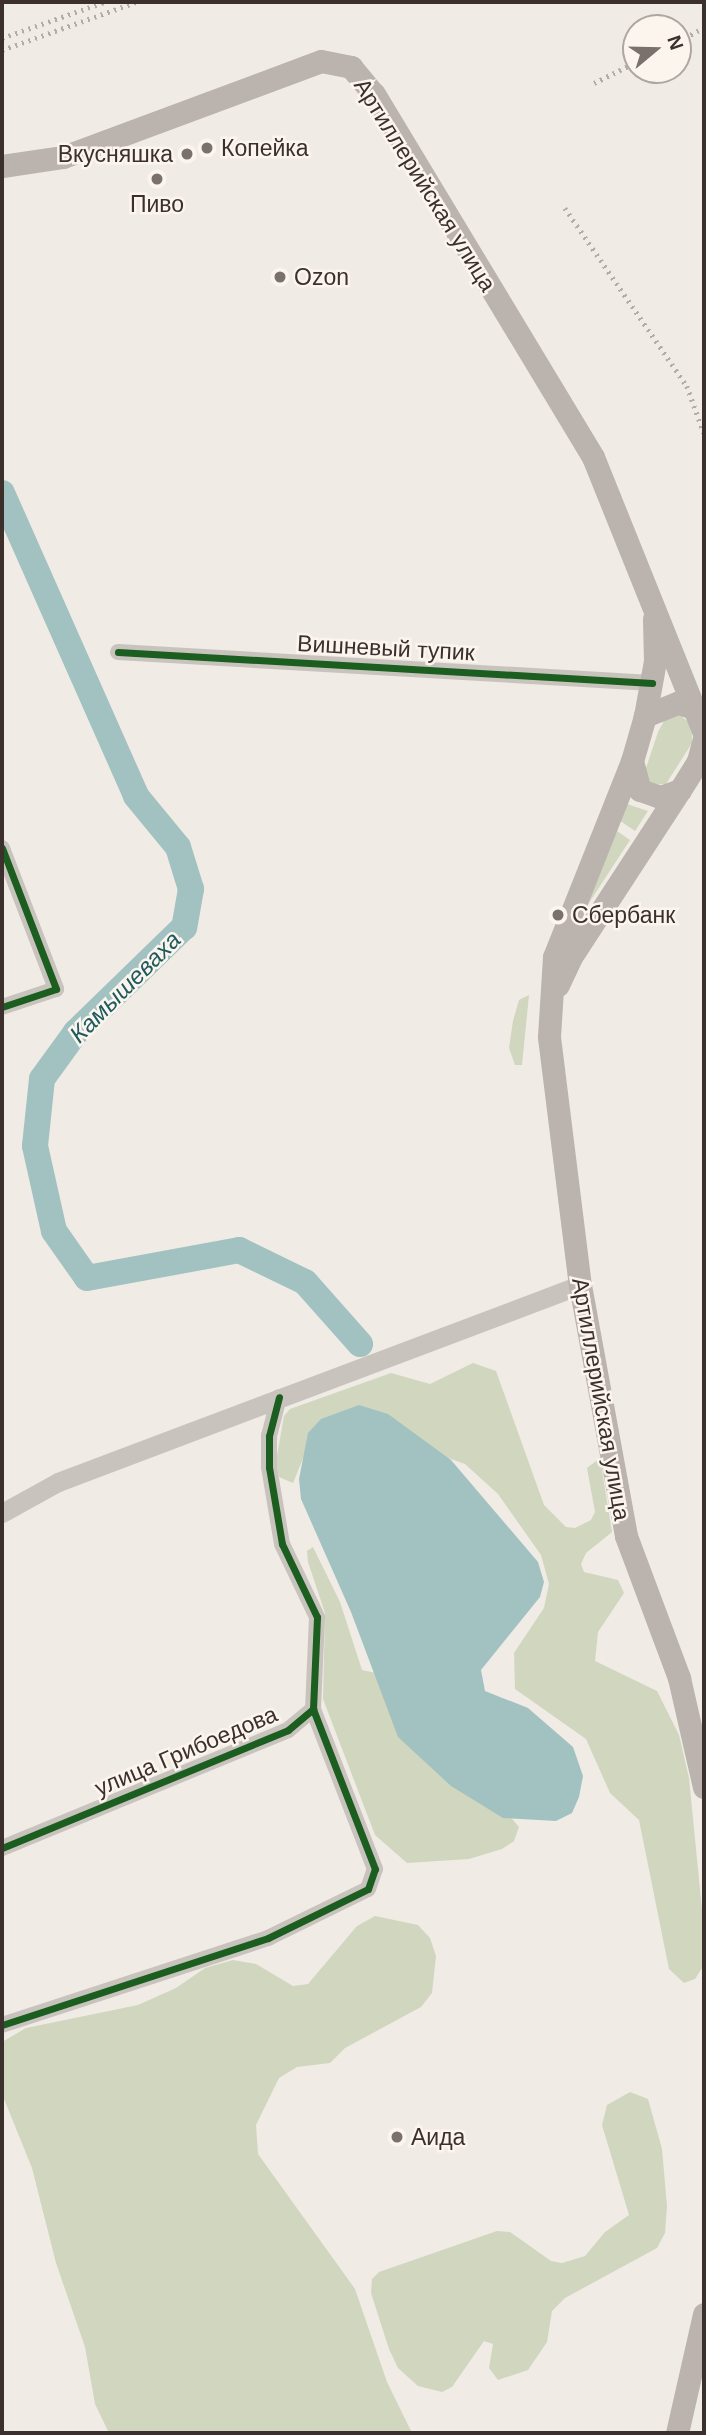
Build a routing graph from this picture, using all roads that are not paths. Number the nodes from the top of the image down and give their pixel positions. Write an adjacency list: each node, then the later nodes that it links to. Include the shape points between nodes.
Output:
1 (2, 166): 2 (main road, Артиллерийская улица, via 63,157 321,61 351,67 374,93 578,431)
2 (649, 592): 4 (main road, Артиллерийская улица, via 656,634); 5 (main road, Артиллерийская улица)
3 (118, 652): 4 (street, Вишневый тупик)
4 (652, 683): 6 (main road, Артиллерийская улица)
5 (701, 709): 6 (main road, via 677,703); 7 (main road, Артиллерийская улица)
6 (645, 716): 9 (main road, Артиллерийская улица)
7 (704, 733)
8 (702, 751): 10 (main road, Артиллерийская улица)
9 (632, 761): 10 (main road, via 640,790 649,796); 12 (main road, Артиллерийская улица, via 554,957)
10 (680, 790): 12 (main road, Артиллерийская улица, via 571,957)
11 (2, 848): 13 (street, via 55,989)
12 (551, 1000): 14 (main road, Артиллерийская улица, via 553,1090)
13 (2, 1007)
14 (580, 1285): 15 (street); 18 (main road, Артиллерийская улица, via 626,1536 678,1678)
15 (279, 1397): 16 (street, via 58,1482); 17 (street, via 269,1436 270,1478 282,1544 317,1617)
16 (2, 1513)
17 (313, 1709): 19 (street, улица Грибоедова, via 288,1730); 20 (street, via 375,1869 374,1879 358,1896 268,1938)
18 (704, 1787)
19 (2, 1848)
20 (2, 2025)
21 (704, 2314): 22 (main road)
22 (701, 2355): 23 (main road)
23 (677, 2433)

